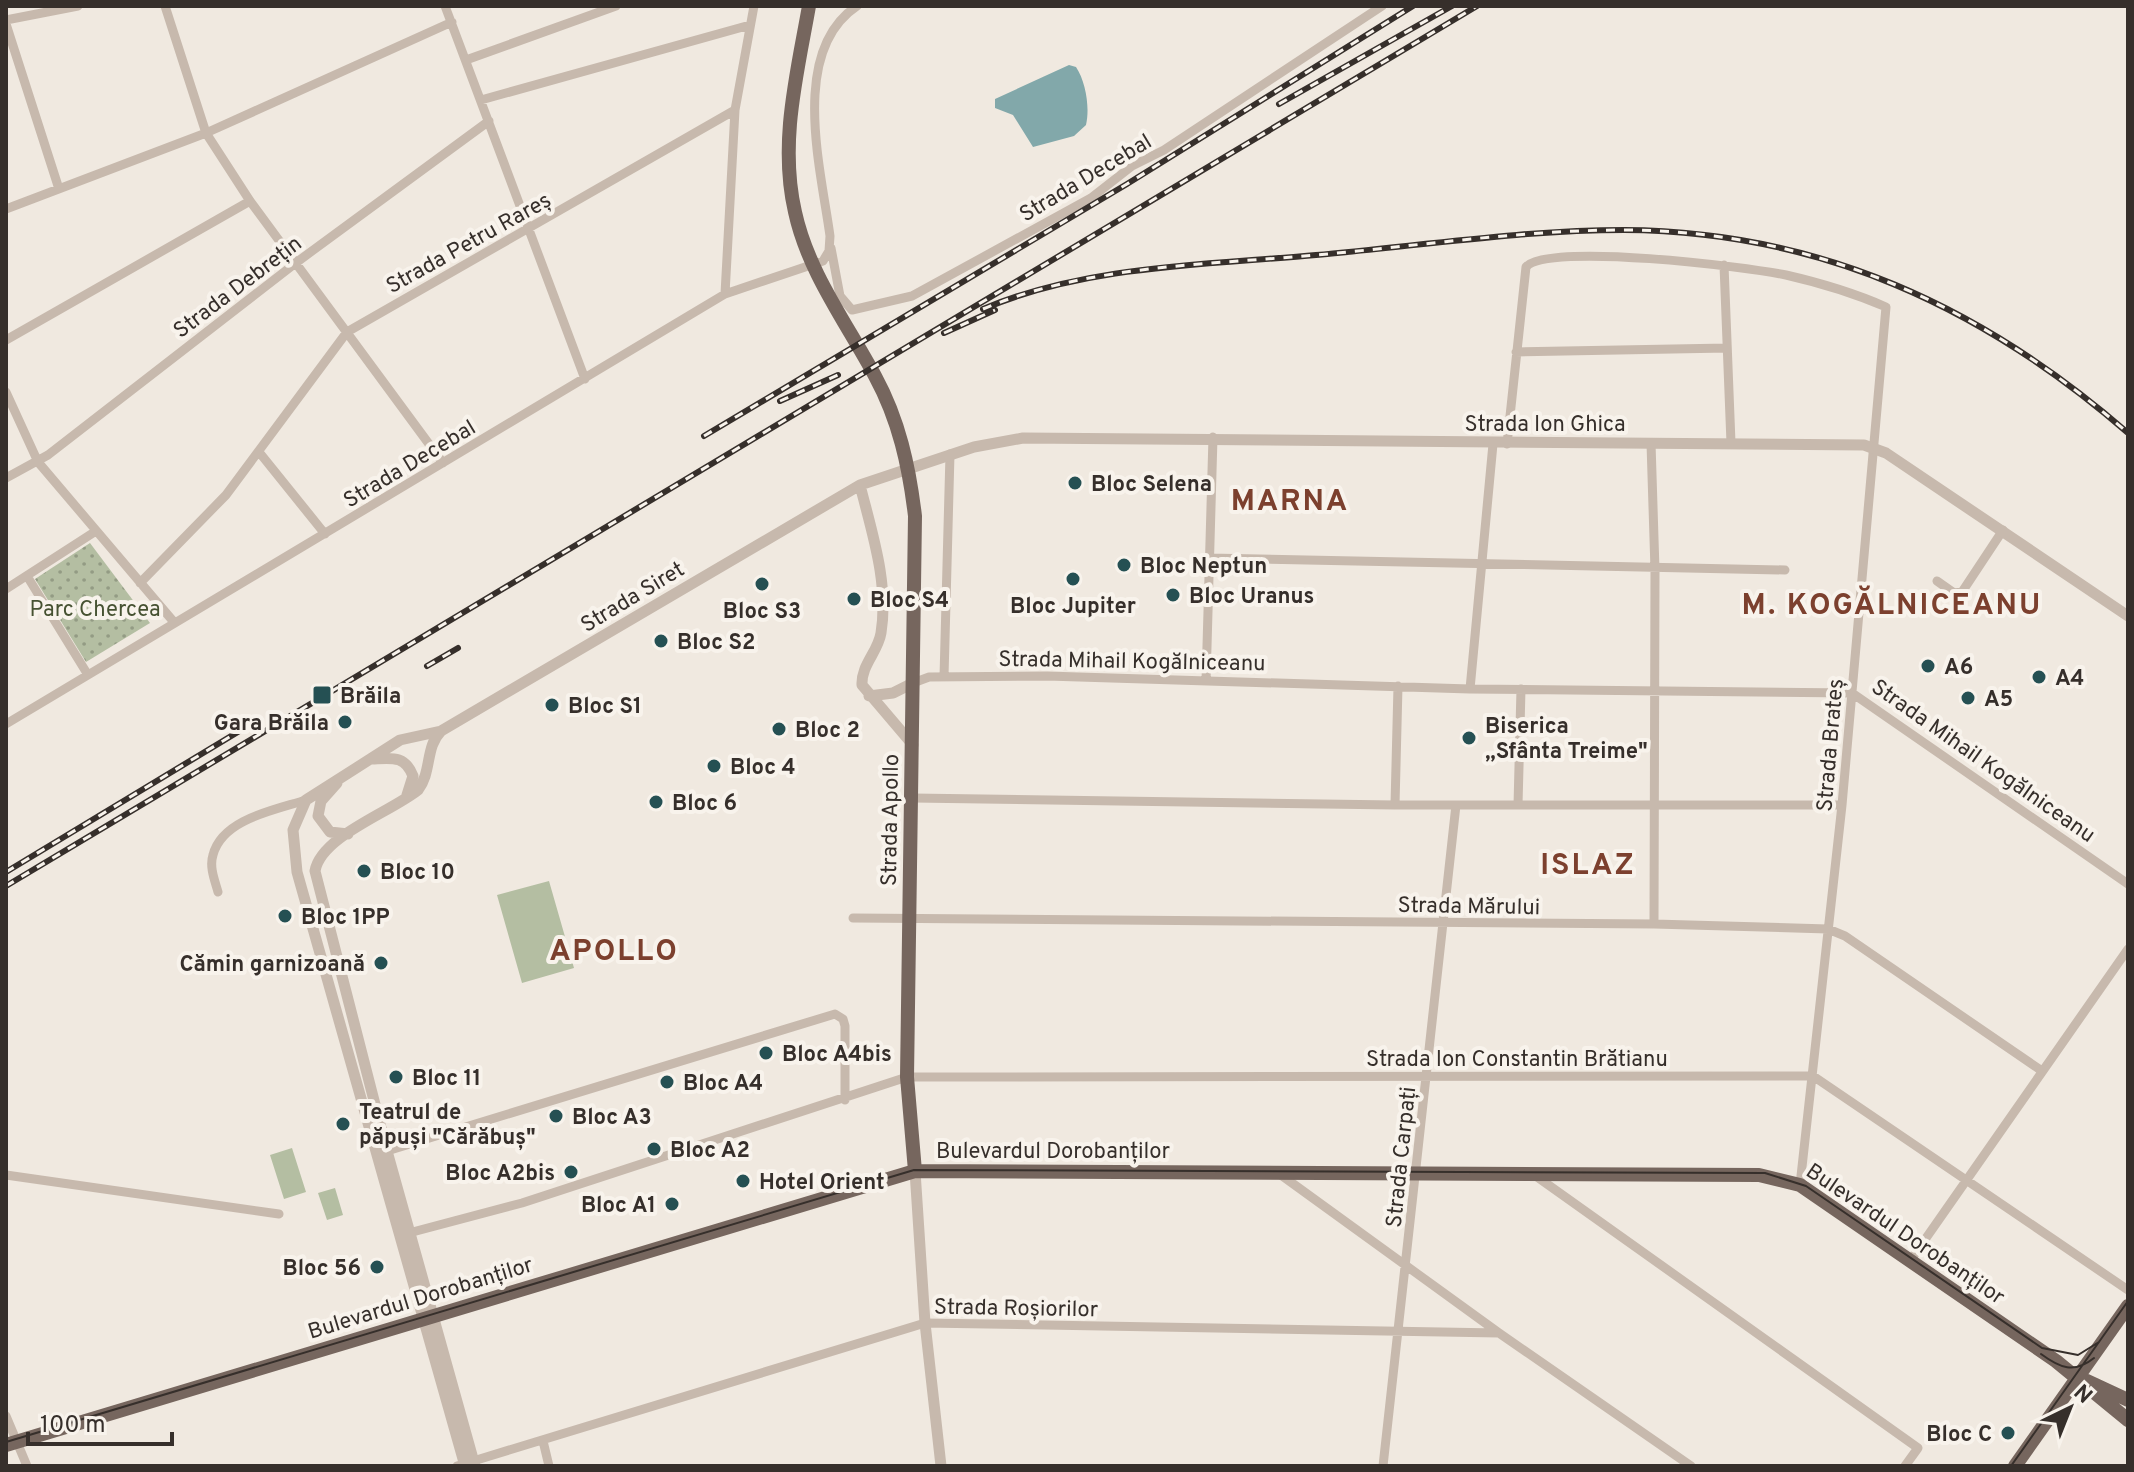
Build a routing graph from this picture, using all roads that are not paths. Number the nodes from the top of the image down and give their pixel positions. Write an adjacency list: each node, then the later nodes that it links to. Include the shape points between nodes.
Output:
1 (78, 6): 9 (street)
2 (165, 6): 16 (street)
3 (445, 6): 10 (street)
4 (616, 6): 12 (street)
5 (754, 6): 11 (street)
6 (809, 6): 60 (main road, Strada Apollo, via 789,121 792,200 813,265 876,377 900,433 915,516)
7 (857, 6): 21 (street, Strada Decebal, via 829,34 817,75 816,132)
8 (1375, 8): 21 (street, Strada Decebal, via 1091,198 912,296 852,310 840,296)
9 (6, 22): 17 (street)
10 (452, 22): 12 (street); 16 (street)
11 (750, 25): 13 (street); 14 (street)
12 (466, 60): 13 (street)
13 (481, 100): 15 (street)
14 (735, 110): 20 (street, Strada Petru Rareș); 24 (street)
15 (489, 121): 20 (street); 22 (street, Strada Debrețin)
16 (206, 133): 17 (street); 18 (street)
17 (59, 189): 19 (street)
18 (250, 201): 22 (street); 26 (street)
19 (6, 209)
20 (530, 229): 25 (street, Strada Petru Rareș); 29 (street)
21 (830, 245): 24 (street, Strada Decebal, via 827,257 815,267)
22 (297, 262): 25 (street); 39 (street, Strada Debrețin)
23 (1724, 265): 27 (street); 28 (street, via 1591,256 1533,260 1526,267); 36 (street, Strada Brateș, via 1811,281 1886,307)
24 (725, 294): 29 (street, Strada Decebal)
25 (347, 332): 37 (street, Strada Petru Rareș); 40 (street)
26 (6, 340)
27 (1727, 348): 28 (street); 33 (street)
28 (1516, 352): 35 (street)
29 (585, 379): 40 (street, Strada Decebal)
30 (6, 392): 39 (street)
31 (1213, 437): 34 (street, Strada Ion Ghica); 38 (street, Strada Ion Ghica, via 1023,438); 47 (street)
32 (1651, 443): 33 (street, Strada Ion Ghica); 35 (street, Strada Ion Ghica); 49 (street)
33 (1731, 443): 36 (street, Strada Ion Ghica)
34 (1493, 444): 35 (street, Strada Ion Ghica); 48 (street)
35 (1507, 444)
36 (1876, 449): 44 (street, Strada Ion Ghica); 65 (street, Strada Brateș)
37 (259, 452): 46 (street); 53 (street, Strada Petru Rareș, via 218,504)
38 (950, 454): 41 (street, Strada Ion Ghica); 58 (street)
39 (38, 462): 42 (street, Strada Debrețin); 45 (street)
40 (443, 463): 46 (street, Strada Decebal)
41 (915, 465): 43 (street, Strada Siret)
42 (6, 478)
43 (860, 485): 66 (street, via 882,593 880,639 862,675); 68 (street, Strada Siret)
44 (2003, 530): 52 (street, via 1962,592 1954,593); 55 (street, Strada Ion Ghica)
45 (96, 531): 51 (street); 53 (street)
46 (325, 534): 56 (street, Strada Decebal)
47 (1209, 558): 48 (street); 59 (street)
48 (1484, 565): 49 (street); 62 (street)
49 (1655, 570): 50 (street); 64 (street)
50 (1785, 570)
51 (27, 576): 54 (street); 57 (street)
52 (1937, 581)
53 (140, 583): 56 (street)
54 (6, 589)
55 (2128, 616)
56 (173, 621): 57 (street, Strada Decebal)
57 (88, 675): 67 (street, Strada Decebal)
58 (944, 677): 59 (street, Strada Mihail Kogălniceanu); 60 (street, Strada Mihail Kogălniceanu)
59 (1206, 681): 61 (street, Strada Mihail Kogălniceanu)
60 (913, 683): 66 (street, Strada Mihail Kogălniceanu); 69 (main road, Strada Apollo)
61 (1398, 686): 62 (street, Strada Mihail Kogălniceanu); 76 (street)
62 (1470, 689): 63 (street, Strada Mihail Kogălniceanu)
63 (1521, 689): 64 (street, Strada Mihail Kogălniceanu); 78 (street)
64 (1652, 690): 65 (street, Strada Mihail Kogălniceanu); 75 (street)
65 (1852, 693): 79 (street, Strada Brateș); 81 (street, Strada Mihail Kogălniceanu)
66 (869, 696): 69 (street)
67 (6, 724)
68 (441, 731): 70 (street, Strada Siret, via 408,737); 73 (street, via 422,786)
69 (913, 745): 72 (main road, Strada Apollo)
70 (369, 759): 71 (street, Strada Siret); 73 (street, via 395,758 408,765 413,782)
71 (345, 774): 74 (street, Strada Siret); 80 (street, Strada Siret, via 321,801 318,816 330,832)
72 (913, 798): 76 (street); 84 (main road, Strada Apollo)
73 (405, 799): 80 (street)
74 (306, 800): 82 (street, via 249,819 222,839 212,860); 103 (street, via 295,820 297,872)
75 (1652, 804): 78 (street); 79 (street); 86 (street)
76 (1395, 805): 77 (street)
77 (1456, 805): 78 (street); 85 (street, Strada Carpați)
78 (1518, 805)
79 (1842, 805): 87 (street, Strada Brateș)
80 (349, 834): 94 (street, via 322,853 315,879)
81 (2128, 884)
82 (218, 892)
83 (853, 918): 84 (street, Strada Mărului)
84 (909, 919): 85 (street, Strada Mărului); 92 (main road, Strada Apollo)
85 (1445, 924): 86 (street, Strada Mărului); 90 (street, Strada Carpați)
86 (1654, 924): 87 (street, Strada Mărului)
87 (1828, 929): 89 (street, Strada Mărului); 91 (street, Strada Brateș)
88 (2128, 949): 89 (street)
89 (2042, 1071): 100 (street)
90 (1427, 1075): 91 (street, Strada Ion Constantin Brătianu); 92 (street, Strada Ion Constantin Brătianu); 97 (street, Strada Carpați)
91 (1813, 1076): 100 (street); 101 (street, Strada Brateș)
92 (907, 1077): 93 (street, Strada Ion Constantin Brătianu); 95 (main road, Strada Apollo)
93 (845, 1100): 94 (street, via 845,1026 835,1014); 103 (street, Strada Ion Constantin Brătianu, via 522,1203)
94 (387, 1151): 103 (street)
95 (915, 1171): 96 (main road, Bulevardul Dorobanților); 108 (main road, Bulevardul Dorobanților); 109 (street, Strada Apollo)
96 (1279, 1173): 97 (main road, Bulevardul Dorobanților); 105 (street)
97 (1415, 1174): 98 (main road, Bulevardul Dorobanților); 105 (street, Strada Carpați)
98 (1533, 1174): 101 (main road, Bulevardul Dorobanților, via 1759,1175); 124 (street, via 1918,1448)
99 (6, 1175): 102 (street)
100 (1967, 1179): 104 (street); 106 (street)
101 (1800, 1185): 104 (main road, Bulevardul Dorobanților)
102 (279, 1214)
103 (406, 1234): 108 (street)
104 (1910, 1261): 112 (main road, Bulevardul Dorobanților)
105 (1406, 1267): 110 (street, Strada Carpați); 111 (street)
106 (2128, 1290)
107 (2128, 1306): 112 (main road)
108 (429, 1317): 117 (main road, Bulevardul Dorobanților); 118 (street)
109 (925, 1323): 110 (street, Strada Roșiorilor); 116 (street, Strada Roșiorilor); 121 (street, Strada Apollo)
110 (1399, 1333): 111 (street, Strada Roșiorilor); 122 (street, Strada Carpați)
111 (1499, 1333): 123 (street)
112 (2078, 1377): 113 (main road, Bulevardul Dorobanților); 115 (main road, Bulevardul Dorobanților); 125 (main road)
113 (2128, 1400)
114 (6, 1416): 117 (street)
115 (2128, 1420)
116 (543, 1441): 118 (street, Strada Roșiorilor); 120 (street)
117 (12, 1444): 119 (street)
118 (467, 1465)
119 (27, 1466)
120 (549, 1466)
121 (941, 1466)
122 (1383, 1466)
123 (1691, 1466)
124 (1905, 1466)
125 (2015, 1466)

